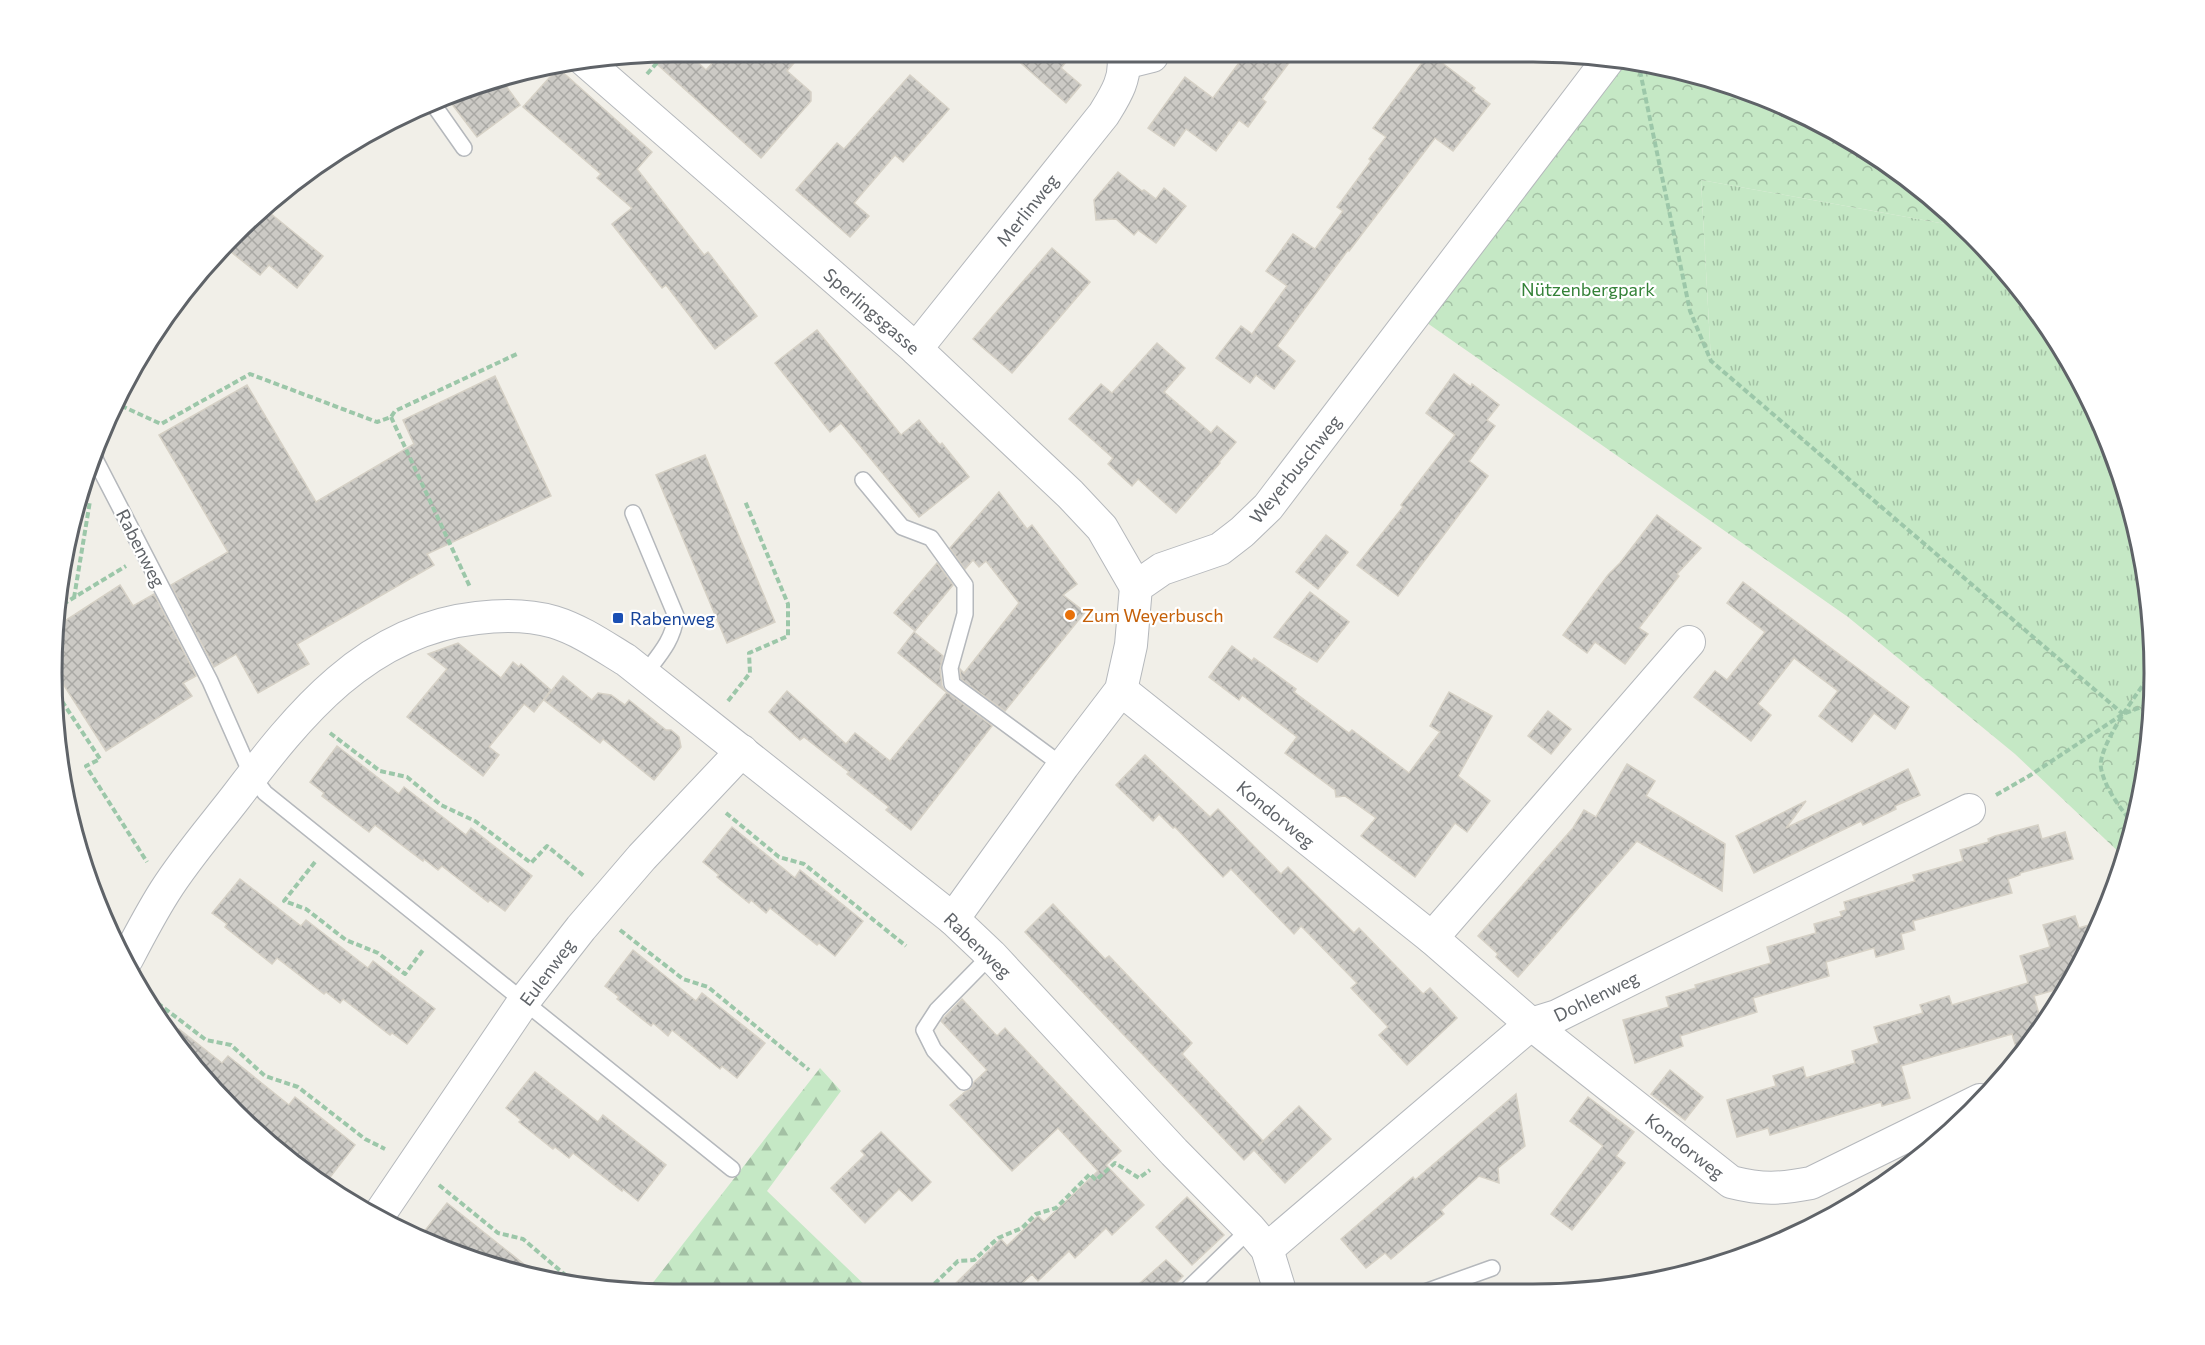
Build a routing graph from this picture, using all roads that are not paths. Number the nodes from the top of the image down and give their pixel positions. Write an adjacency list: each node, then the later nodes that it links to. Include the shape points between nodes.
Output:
1 (1132, 62): 6 (street, Merlinweg, via 1104,114)
2 (1603, 66): 10 (street, Weyerbuschweg, via 1268,507 1220,549 1162,569)
3 (592, 67): 6 (street, Sperlingsgasse)
4 (436, 110): 5 (lane)
5 (464, 148)
6 (916, 349): 10 (street, Sperlingsgasse, via 1102,528)
7 (99, 463): 16 (lane, Rabenweg, via 210,681)
8 (863, 480): 15 (lane, via 902,527 931,538 965,585 965,614 950,668 952,684)
9 (633, 513): 12 (lane, via 676,616 668,643)
10 (1136, 587): 13 (street, via 1131,645)
11 (1689, 642): 19 (street)
12 (644, 675): 14 (street, Rabenweg); 16 (street, Rabenweg, via 590,638 553,622 485,617 418,631 341,677 303,712)
13 (1121, 690): 15 (street); 19 (street, Kondorweg)
14 (742, 752): 18 (street, Rabenweg); 22 (street, Eulenweg, via 642,857)
15 (1063, 766): 18 (street)
16 (252, 776): 20 (street, Rabenweg, via 165,891); 22 (lane, via 265,793)
17 (1969, 810): 23 (street, Dohlenweg, via 1557,1016)
18 (953, 919): 21 (street, Rabenweg)
19 (1432, 938): 23 (street, Kondorweg)
20 (130, 953)
21 (991, 955): 24 (lane, via 937,1010 924,1030 934,1050); 28 (street, Rabenweg)
22 (524, 1001): 26 (lane); 27 (street, Eulenweg)
23 (1531, 1024): 25 (street, Kondorweg, via 1731,1182 1755,1188 1812,1183); 28 (street, Dohlenweg)
24 (964, 1082)
25 (1959, 1110)
26 (732, 1169)
27 (382, 1210)
28 (1259, 1239): 30 (lane); 31 (street, Rabenweg)
29 (1492, 1268): 32 (lane)
30 (1196, 1284)
31 (1277, 1284)
32 (1447, 1284)

